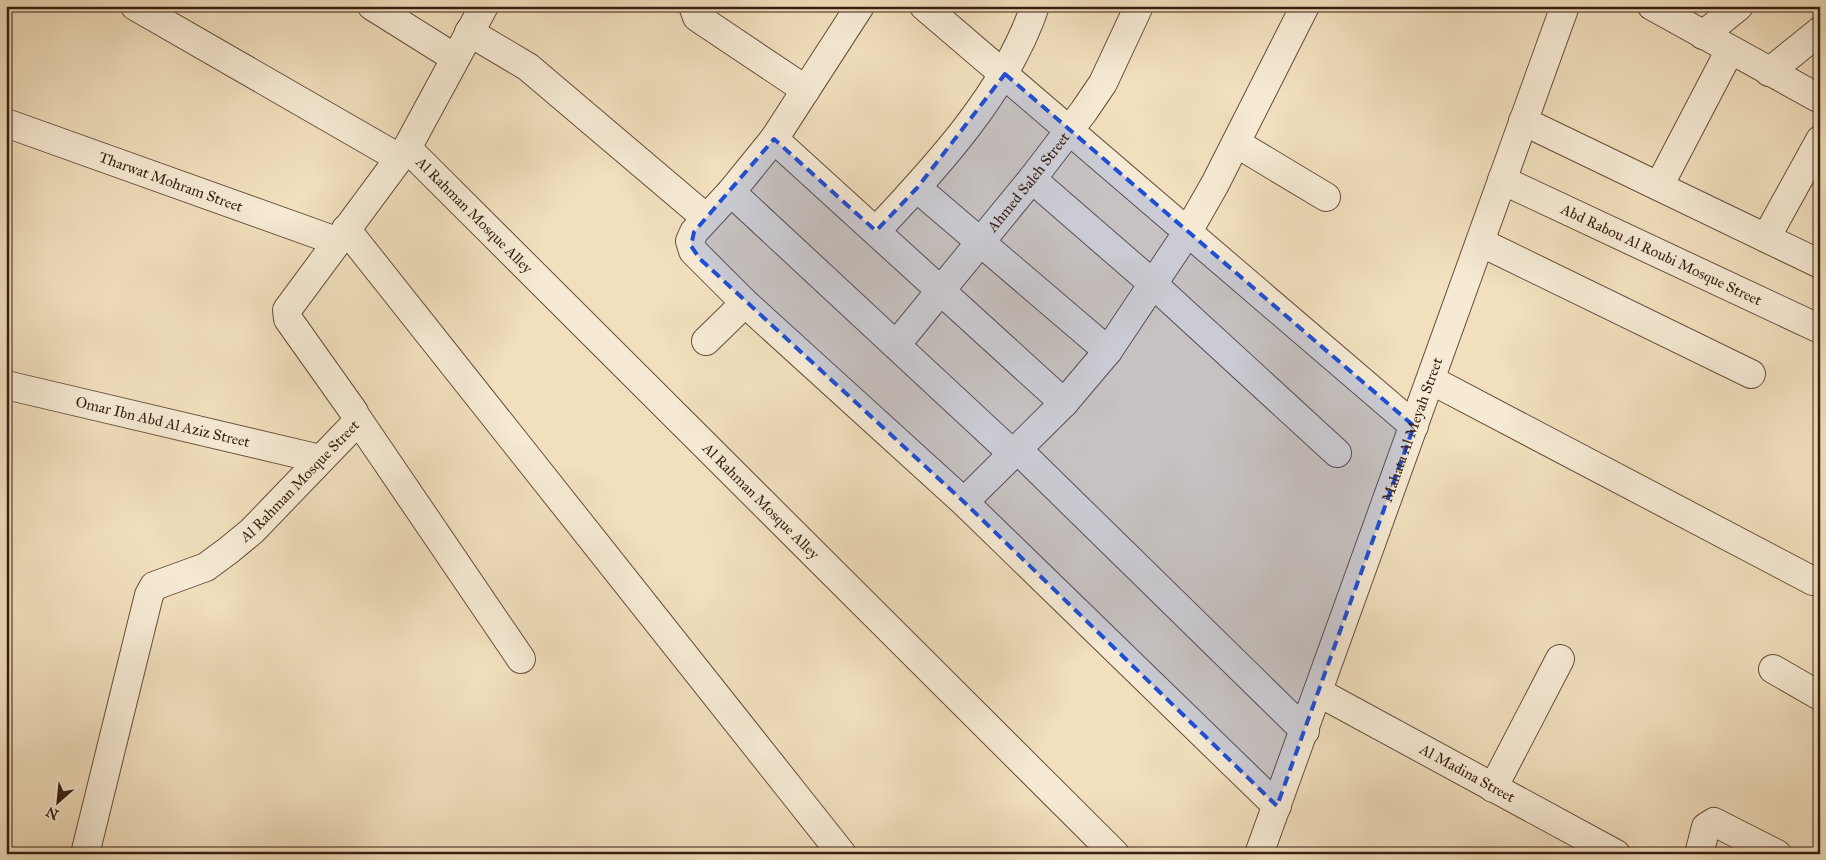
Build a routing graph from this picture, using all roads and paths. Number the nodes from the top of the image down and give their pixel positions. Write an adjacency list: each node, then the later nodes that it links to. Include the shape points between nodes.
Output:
1 (135, 6): 28 (street, Al Rahman Mosque Alley)
2 (372, 6): 17 (street)
3 (484, 6): 14 (street, Al Rahman Mosque Street)
4 (693, 6): 20 (street, via 700,20)
5 (860, 6): 20 (street)
6 (924, 6): 19 (street)
7 (1035, 6): 19 (street)
8 (1139, 6): 24 (street, Ahmed Saleh Street, via 1103,83)
9 (1305, 6): 27 (street)
10 (1565, 6): 22 (street, Mahata Al Meyah Street)
11 (1652, 6): 15 (street)
12 (1739, 6): 15 (street)
13 (1820, 31): 18 (street)
14 (469, 32): 17 (street, Al Rahman Mosque Street); 35 (street, via 528,67)
15 (1703, 35): 16 (street)
16 (1730, 50): 18 (street); 31 (street)
17 (455, 58): 28 (street, Al Rahman Mosque Street)
18 (1769, 72): 21 (street)
19 (1005, 74): 24 (street); 32 (street)
20 (806, 90): 25 (street)
21 (1819, 98)
22 (1523, 121): 30 (street, Mahata Al Meyah Street); 31 (street)
23 (6, 123): 38 (street, Tharwat Mohram Street)
24 (1069, 132): 29 (street, Ahmed Saleh Street); 37 (street)
25 (774, 140): 33 (street); 36 (street)
26 (1820, 140): 39 (street)
27 (1236, 142): 34 (street); 37 (street)
28 (403, 153): 38 (street, Al Rahman Mosque Street); 72 (street, Al Rahman Mosque Alley)
29 (1032, 179): 40 (street, Ahmed Saleh Street); 43 (street)
30 (1502, 180): 41 (street, Mahata Al Meyah Street); 46 (street, Abd Rabou Al Roubi Mosque Street)
31 (1659, 186): 39 (street)
32 (916, 188): 36 (street); 40 (street)
33 (732, 192): 35 (street); 48 (street)
34 (1326, 197)
35 (706, 218): 45 (street, via 694,232 691,246)
36 (876, 231): 44 (street)
37 (1187, 233): 43 (street); 55 (street)
38 (341, 235): 54 (street, Al Rahman Mosque Street, via 292,300 286,315); 71 (street)
39 (1766, 238): 42 (street)
40 (981, 242): 44 (street, Ahmed Saleh Street); 49 (street)
41 (1480, 242): 50 (street); 51 (street, Mahata Al Meyah Street)
42 (1820, 264)
43 (1154, 284): 49 (street); 57 (street)
44 (941, 290): 48 (street, Ahmed Saleh Street); 53 (street)
45 (745, 303): 47 (street); 59 (street)
46 (1820, 329)
47 (706, 341)
48 (896, 345): 56 (street)
49 (1108, 351): 53 (street)
50 (1751, 374)
51 (1431, 380): 55 (street, Mahata Al Meyah Street); 60 (street)
52 (6, 385): 58 (street, Omar Ibn Abd Al Aziz Street)
53 (1064, 403): 56 (street)
54 (357, 418): 58 (street, Al Rahman Mosque Street, via 353,428); 62 (street)
55 (1414, 426): 64 (street, Mahata Al Meyah Street)
56 (1015, 452): 59 (street); 66 (street)
57 (1336, 453)
58 (320, 459): 70 (street, Al Rahman Mosque Street, via 252,531 229,550 206,567 154,586 149,595)
59 (964, 502): 68 (street)
60 (1813, 581)
61 (1560, 658): 67 (street)
62 (521, 659)
63 (1773, 670): 65 (street)
64 (1318, 692): 66 (street, Mahata Al Meyah Street); 67 (street, Al Madina Street)
65 (1820, 696)
66 (1304, 731): 68 (street, Mahata Al Meyah Street)
67 (1493, 788): 69 (street, Al Madina Street)
68 (1277, 806): 73 (street, Mahata Al Meyah Street)
69 (1599, 850)
70 (85, 854)
71 (842, 854)
72 (1115, 854)
73 (1259, 854)
74 (1699, 854): 75 (street, via 1706,827 1714,822)
75 (1777, 854)

